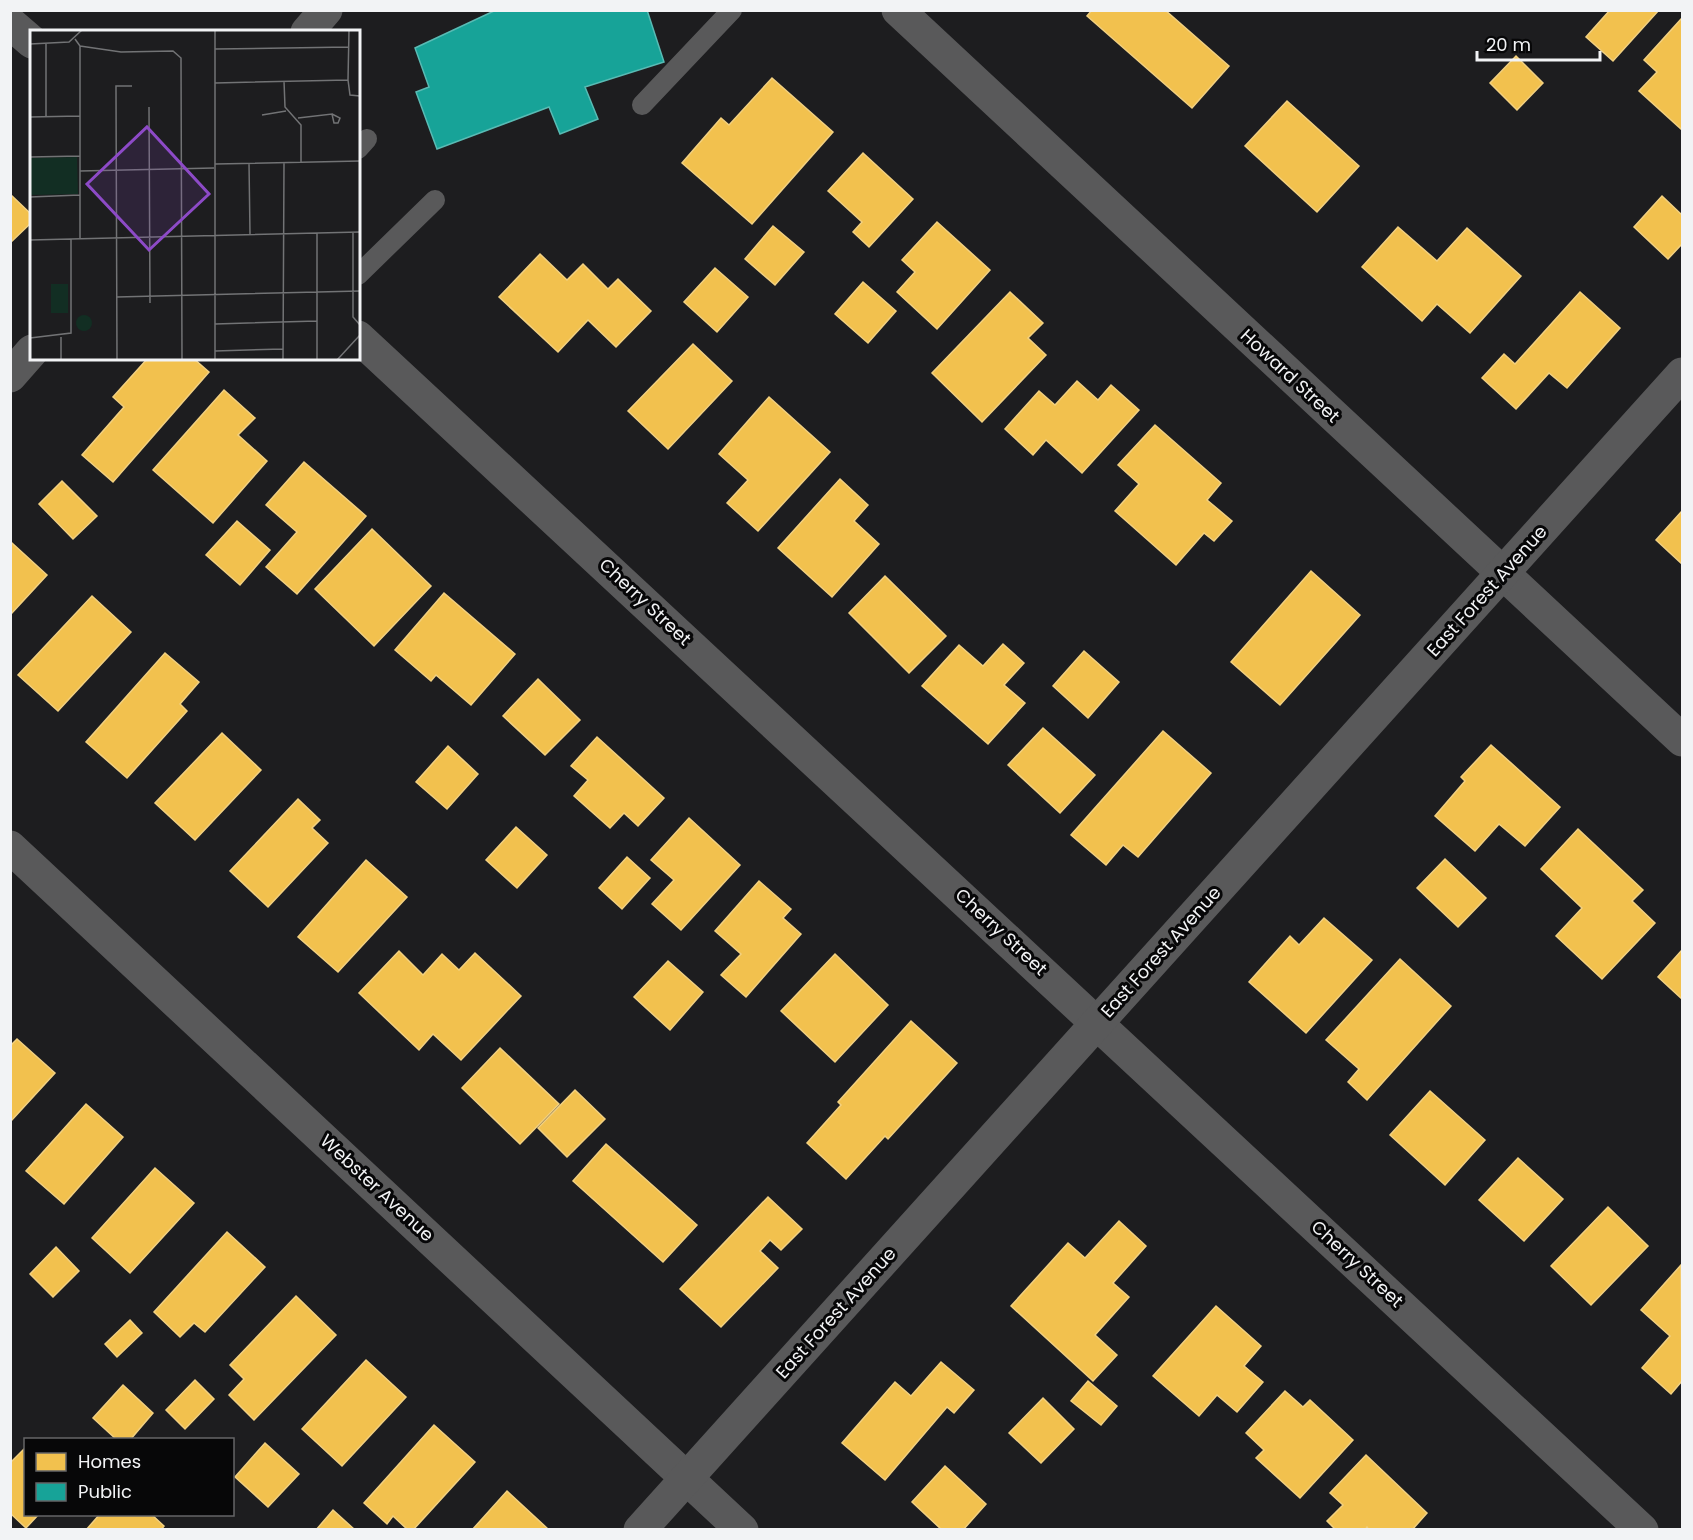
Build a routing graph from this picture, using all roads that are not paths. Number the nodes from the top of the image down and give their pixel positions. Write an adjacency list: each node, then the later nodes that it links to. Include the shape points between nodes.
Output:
1 (326, 10): 5 (street)
2 (732, 10): 7 (lane)
3 (898, 10): 14 (street, Howard Street)
4 (10, 23): 6 (street)
5 (309, 30)
6 (30, 40)
7 (642, 105)
8 (435, 200): 9 (lane)
9 (360, 272)
10 (360, 339): 17 (street, Cherry Street)
11 (30, 353): 13 (street)
12 (1683, 374): 14 (street, East Forest Avenue)
13 (10, 376)
14 (1503, 574): 15 (street, Howard Street); 17 (street, East Forest Avenue)
15 (1683, 740)
16 (10, 847): 18 (street, Webster Avenue)
17 (1098, 1022): 18 (street, East Forest Avenue); 21 (street, Cherry Street)
18 (687, 1478): 19 (street, East Forest Avenue); 20 (street, Webster Avenue)
19 (640, 1530)
20 (742, 1530)
21 (1642, 1530)

